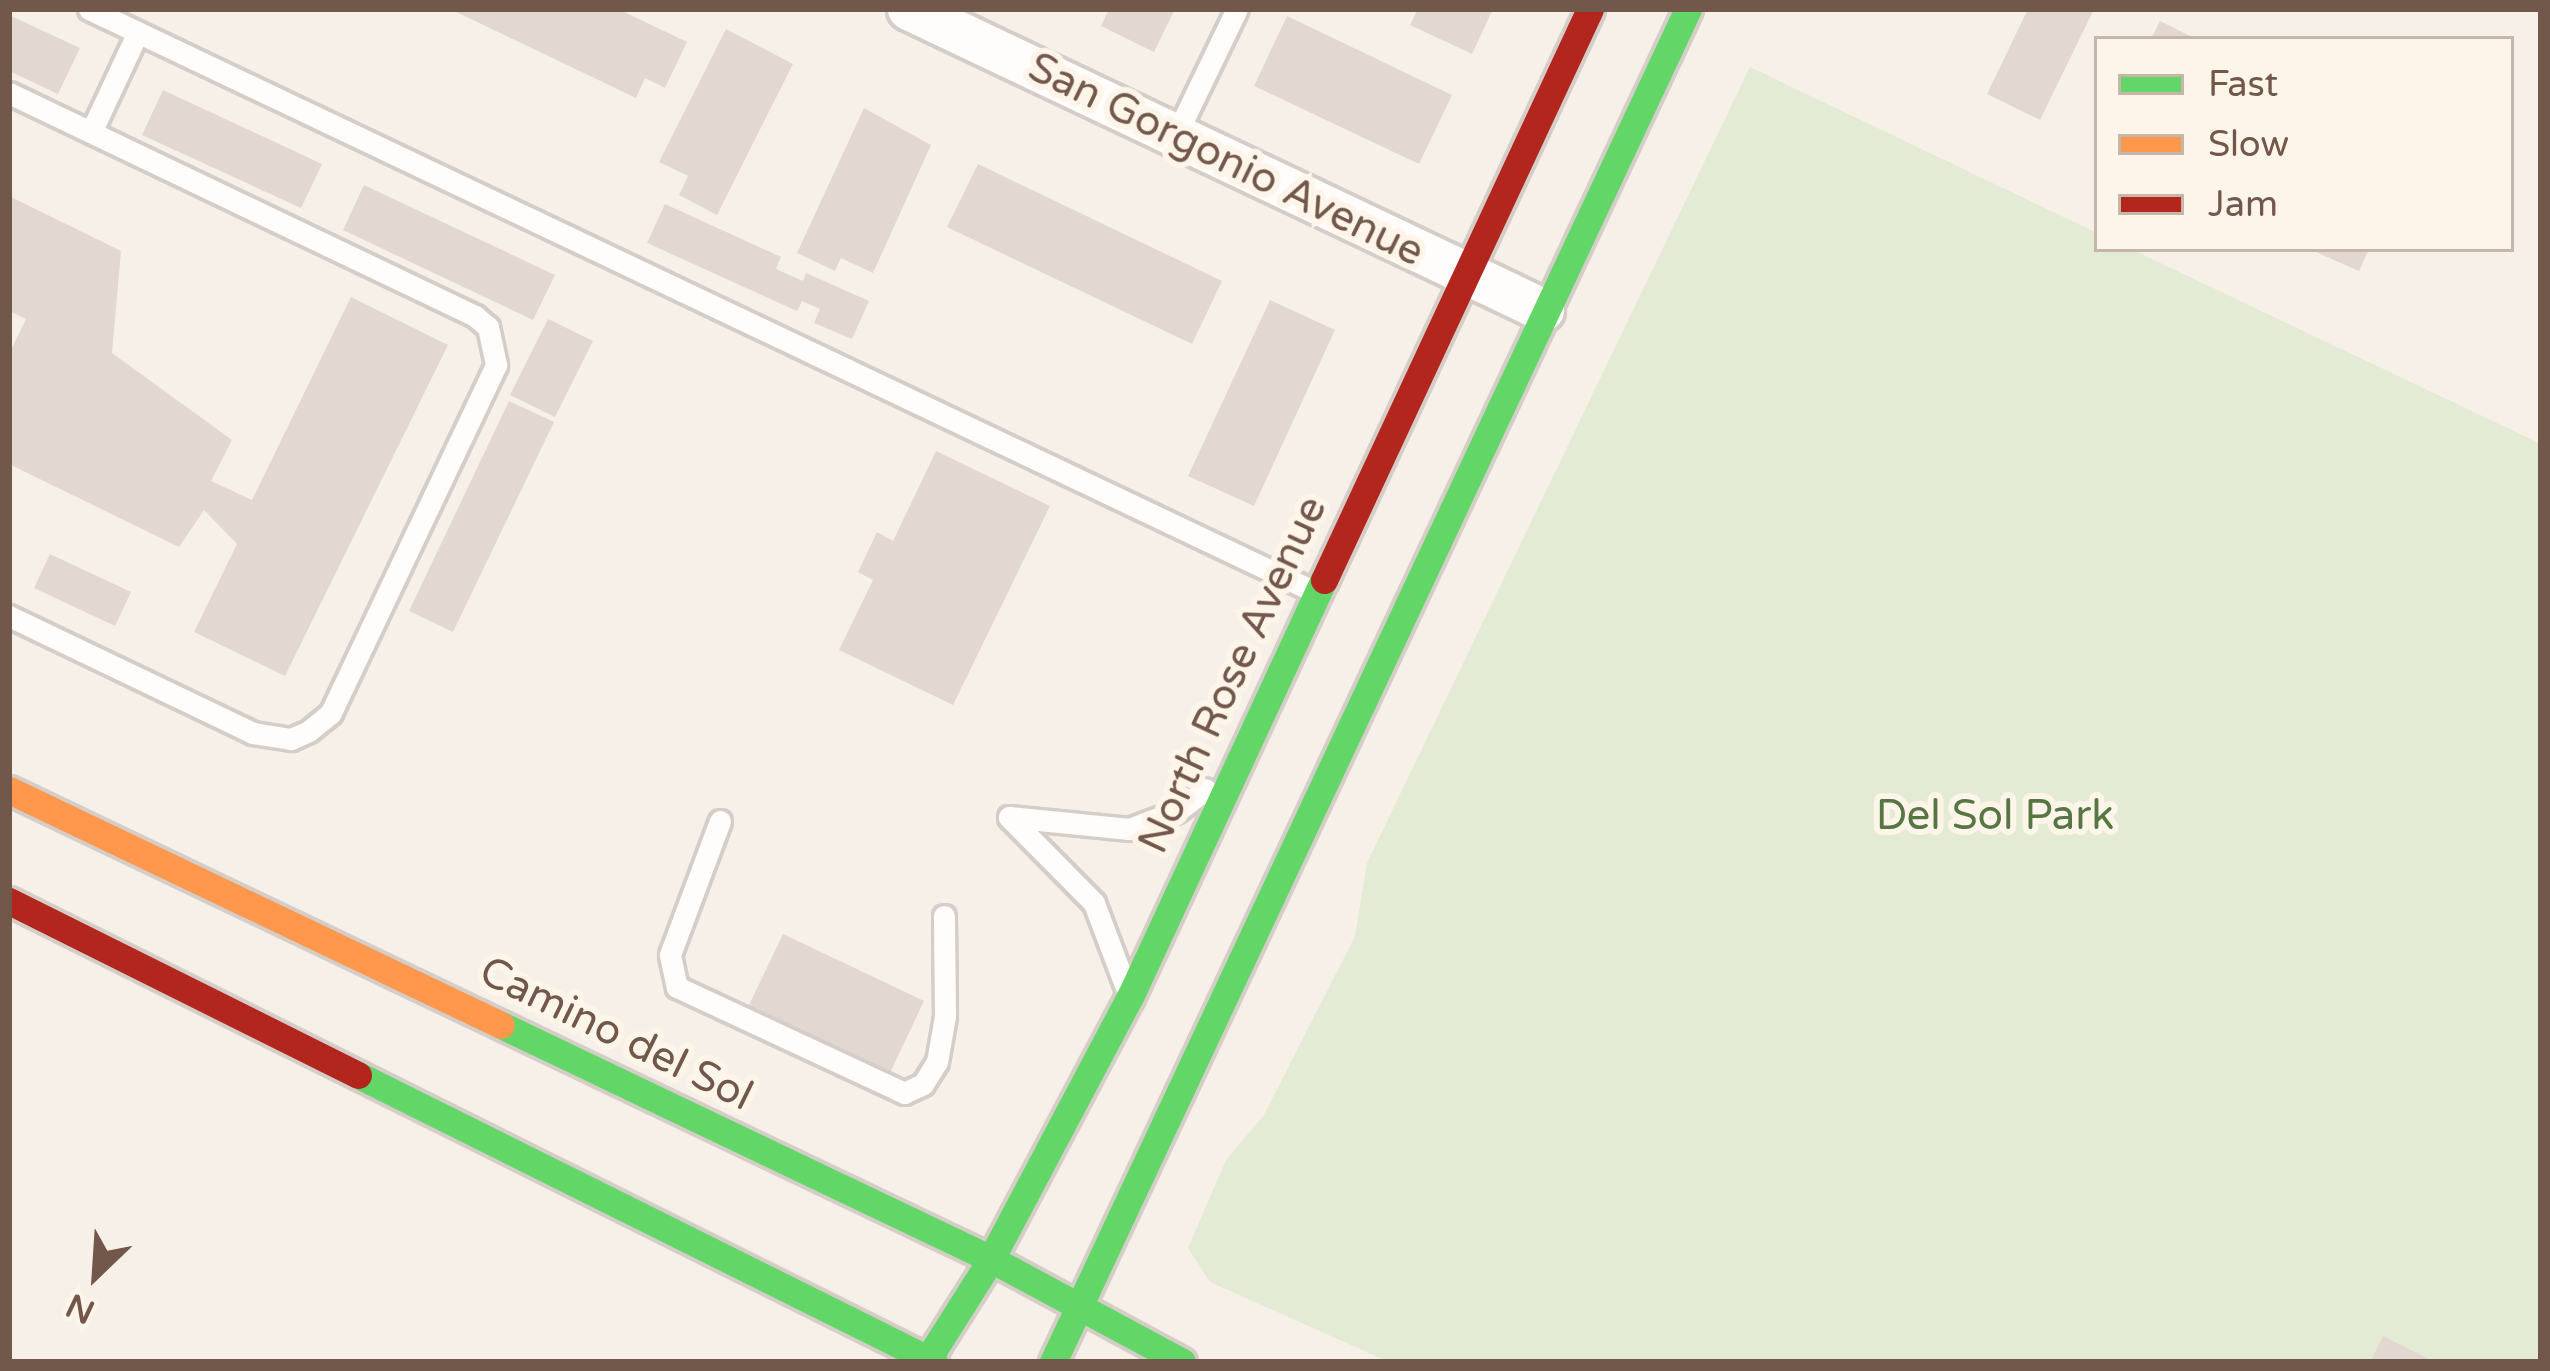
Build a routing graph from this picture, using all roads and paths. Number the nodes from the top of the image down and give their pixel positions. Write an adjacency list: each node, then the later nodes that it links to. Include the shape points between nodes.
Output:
1 (89, 9): 7 (lane)
2 (909, 9): 6 (street, San Gorgonio Avenue)
3 (1237, 9): 10 (lane)
4 (1590, 9): 11 (main road, North Rose Avenue)
5 (1688, 9): 12 (main road)
6 (955, 19): 10 (street, San Gorgonio Avenue)
7 (138, 32): 9 (lane); 13 (lane)
8 (9, 93): 9 (lane)
9 (92, 130): 14 (lane, via 475,316 488,327 496,365 331,713 309,730 291,739 254,733)
10 (1175, 137): 11 (street, San Gorgonio Avenue)
11 (1464, 274): 12 (street, San Gorgonio Avenue); 13 (main road, North Rose Avenue)
12 (1543, 310): 22 (main road)
13 (1318, 593): 15 (main road, North Rose Avenue)
14 (9, 616)
15 (1247, 746): 20 (main road, North Rose Avenue); 20 (lane, via 1177,811 1129,829 1009,817 1094,903)
16 (9, 790): 21 (main road, Camino del Sol)
17 (720, 820): 19 (lane, via 670,955 677,987 904,1093 923,1084 937,1062)
18 (9, 901): 23 (main road)
19 (944, 916)
20 (1130, 997): 21 (main road, North Rose Avenue)
21 (991, 1259): 22 (main road, Camino del Sol); 23 (main road, North Rose Avenue)
22 (1078, 1304): 24 (main road); 25 (main road, Camino del Sol)
23 (929, 1361)
24 (1053, 1362)
25 (1181, 1362)

